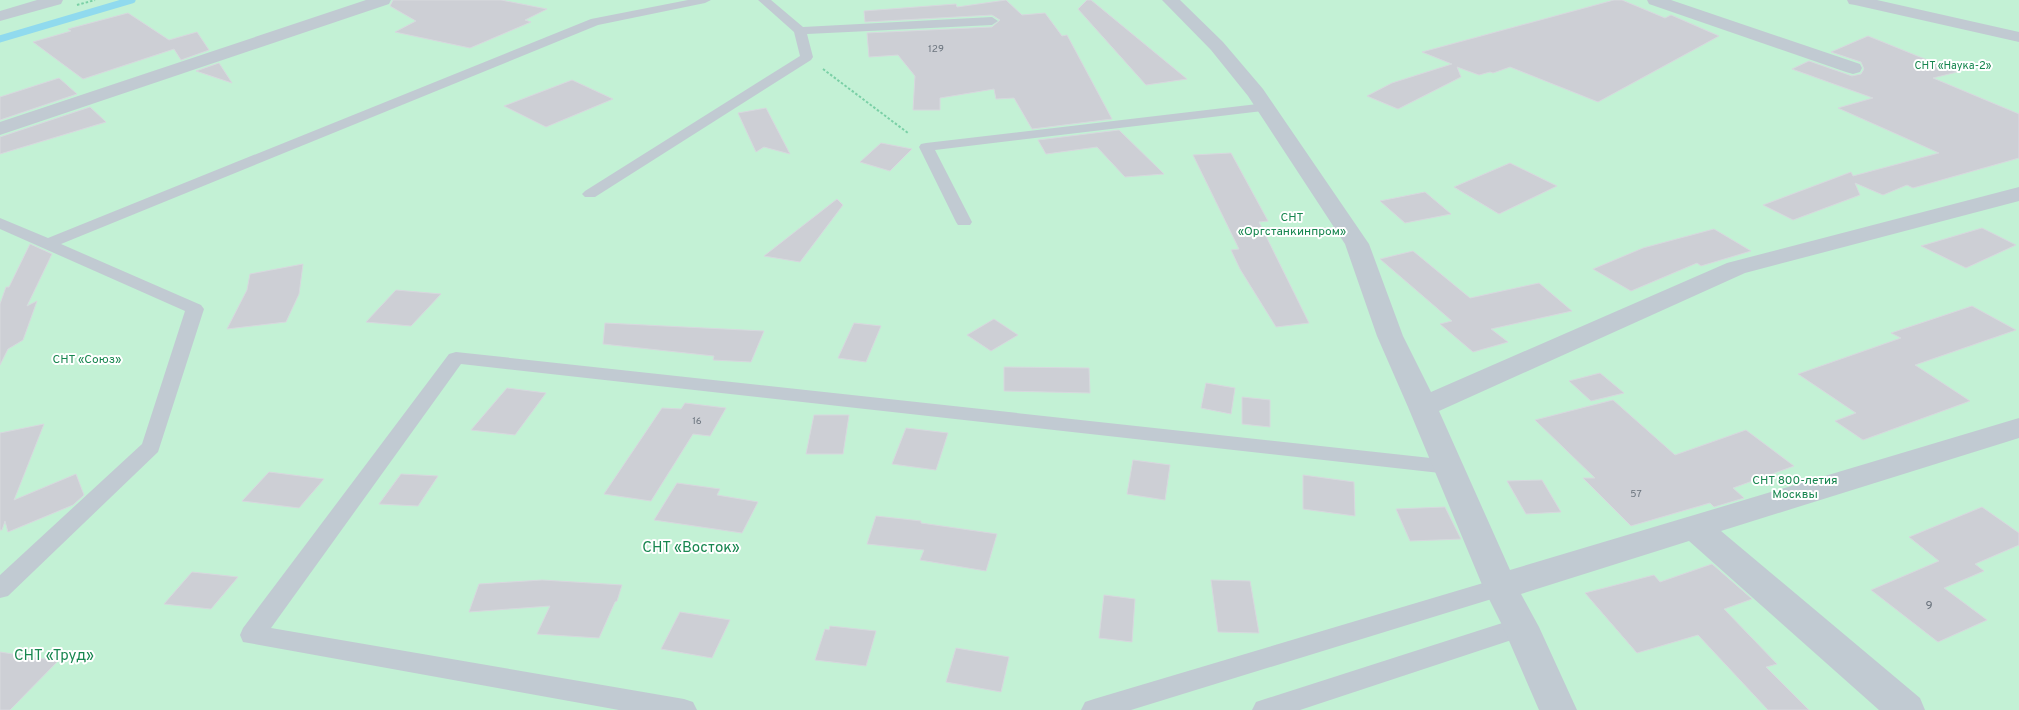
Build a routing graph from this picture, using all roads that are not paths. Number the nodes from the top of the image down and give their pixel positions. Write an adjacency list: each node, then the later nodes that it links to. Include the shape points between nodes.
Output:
1 (55, 0): 8 (street)
2 (383, 0): 14 (street)
3 (704, 0): 19 (lane, via 595,22)
4 (764, 0): 10 (lane)
5 (1170, 0): 13 (street, via 1217,46)
6 (1655, 0): 12 (street)
7 (1855, 0): 11 (street)
8 (0, 16)
9 (992, 22): 10 (lane)
10 (800, 32): 15 (lane, via 807,57)
11 (2019, 37)
12 (1854, 68)
13 (1266, 107): 17 (lane, via 926,147); 20 (street, via 1358,244 1390,336)
14 (0, 129)
15 (590, 194)
16 (2019, 194): 20 (street, via 1736,268)
17 (964, 222)
18 (0, 223): 19 (lane)
19 (47, 244): 25 (lane, via 195,309 151,448)
20 (1423, 407): 22 (street)
21 (2019, 428): 23 (street)
22 (1449, 467): 24 (street); 27 (lane, via 456,358 252,636)
23 (1694, 527): 24 (street); 31 (street)
24 (1500, 586): 26 (street); 28 (lane)
25 (0, 590)
26 (1521, 627): 29 (lane); 30 (street)
27 (684, 710)
28 (1094, 710)
29 (1264, 710)
30 (1558, 710)
31 (1906, 710)

